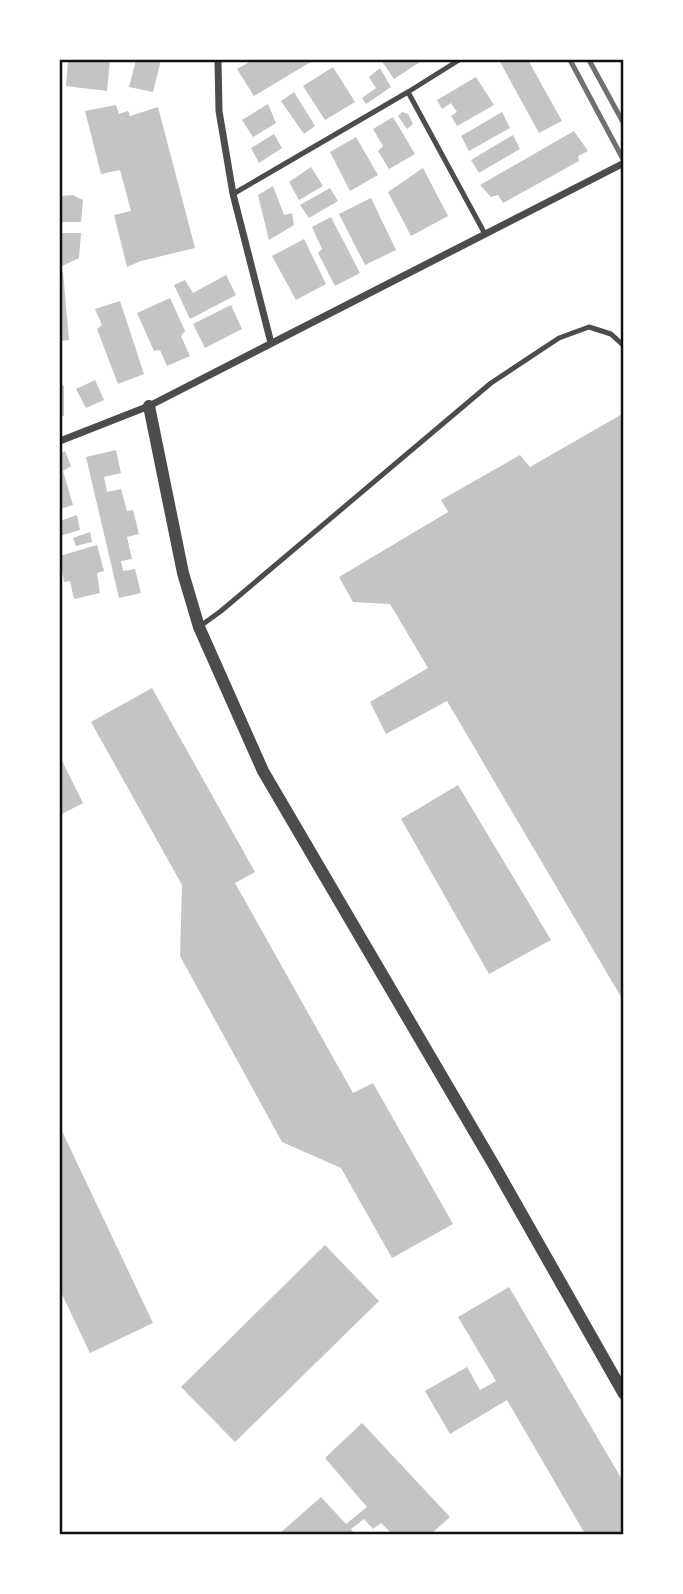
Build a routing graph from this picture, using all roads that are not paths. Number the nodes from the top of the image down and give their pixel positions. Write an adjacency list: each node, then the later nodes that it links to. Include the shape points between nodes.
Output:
1 (218, 60): 5 (street, via 219,111)
2 (459, 60): 3 (lane)
3 (408, 92): 5 (lane); 6 (lane)
4 (624, 163): 6 (street)
5 (233, 194): 7 (street)
6 (485, 234): 7 (street)
7 (271, 343): 9 (street)
8 (624, 346): 11 (lane, via 611,334 589,327 559,338 491,383)
9 (149, 406): 10 (street); 11 (street, via 183,573)
10 (60, 441)
11 (199, 627): 12 (street, via 262,771)
12 (624, 1394)

